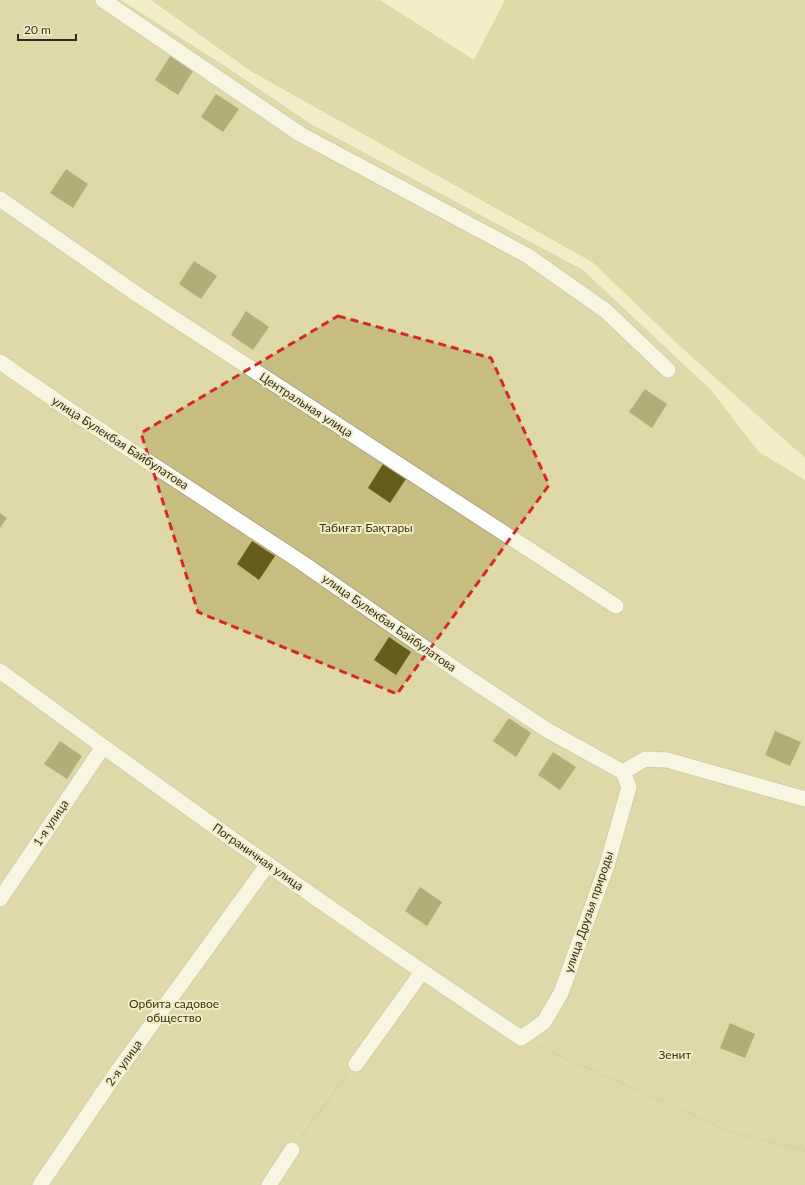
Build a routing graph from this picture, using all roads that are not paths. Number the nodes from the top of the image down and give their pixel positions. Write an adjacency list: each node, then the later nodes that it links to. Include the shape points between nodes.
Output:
1 (103, 0): 4 (street, via 300,134 528,256 606,311)
2 (0, 199): 5 (street, Центральная улица, via 141,297)
3 (0, 362): 8 (street, улица Булекбая Байбулатова, via 301,562 458,671 548,730)
4 (668, 370)
5 (616, 606)
6 (0, 671): 7 (street, Пограничная улица)
7 (103, 747): 10 (street, Пограничная улица); 11 (street, 1-я улица)
8 (623, 772): 9 (street, via 645,759 667,760); 13 (street, улица Друзья природы, via 629,787 607,866 561,993 544,1022)
9 (805, 799)
10 (268, 864): 12 (street, Пограничная улица); 16 (street, 2-я улица, via 117,1072)
11 (0, 899)
12 (422, 972): 13 (street, Пограничная улица); 14 (street)
13 (521, 1038)
14 (356, 1064)
15 (292, 1150): 17 (street)
16 (40, 1185)
17 (269, 1185)

